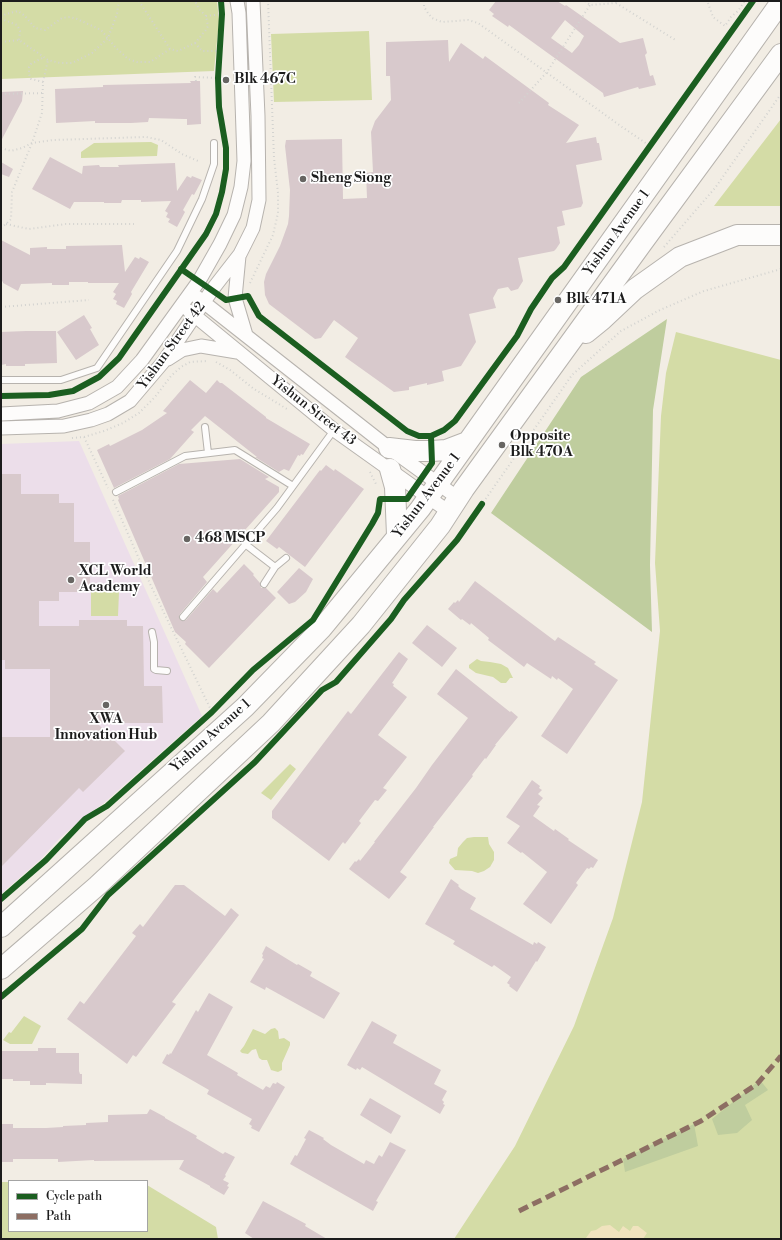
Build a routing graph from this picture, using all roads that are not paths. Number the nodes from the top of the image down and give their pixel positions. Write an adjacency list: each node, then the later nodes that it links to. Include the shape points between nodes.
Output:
1 (237, 1): 8 (street, Yishun Street 42, via 244,161 241,187 234,215)
2 (252, 1): 7 (street, Yishun Street 42, via 259,200 253,228)
3 (776, 6): 21 (main road, Yishun Avenue 1)
4 (781, 54): 13 (main road, Yishun Avenue 1)
5 (214, 143): 16 (lane, via 214,164 202,199 177,252 97,368 61,380)
6 (781, 235): 13 (main road, via 736,235 680,257 635,289 602,320)
7 (240, 254): 9 (street, Yishun Street 42); 12 (street, via 235,298)
8 (191, 292): 9 (street, Yishun Street 43); 10 (street, Yishun Street 42)
9 (205, 302): 11 (street, Yishun Street 42); 12 (street, Yishun Street 43)
10 (181, 305): 11 (street, Yishun Street 43); 17 (street, Yishun Street 42, via 142,360 117,387 89,403 58,411)
11 (195, 317): 14 (street, Yishun Street 43); 15 (street, Yishun Street 42)
12 (246, 336): 22 (street, Yishun Street 43)
13 (565, 349): 28 (main road, Yishun Avenue 1)
14 (239, 352): 15 (street, via 202,346 182,350); 20 (street, Yishun Street 43)
15 (164, 361): 19 (street, Yishun Street 42, via 130,401 108,414 64,426)
16 (1, 380)
17 (1, 414)
18 (205, 427): 23 (lane)
19 (1, 428)
20 (334, 430): 24 (street, Yishun Street 43); 25 (lane)
21 (467, 442): 22 (main road, via 446,450 415,451); 26 (main road, Yishun Avenue 1)
22 (389, 448): 26 (street, Yishun Street 43)
23 (208, 453): 25 (lane, via 235,450); 27 (lane, via 185,456)
24 (390, 469): 26 (street, Yishun Street 43); 29 (main road, via 396,487)
25 (293, 486): 30 (lane)
26 (433, 491): 28 (street, Yishun Street 43); 29 (main road, Yishun Avenue 1)
27 (116, 492)
28 (454, 505): 38 (main road, Yishun Avenue 1, via 361,625 270,723 97,886)
29 (397, 535): 37 (main road, Yishun Avenue 1, via 322,628 245,707)
30 (245, 544): 32 (lane); 34 (lane)
31 (286, 558): 32 (lane)
32 (275, 567): 33 (lane)
33 (264, 584)
34 (183, 617)
35 (152, 632): 36 (lane, via 154,669)
36 (167, 671)
37 (1, 927)
38 (1, 969)

